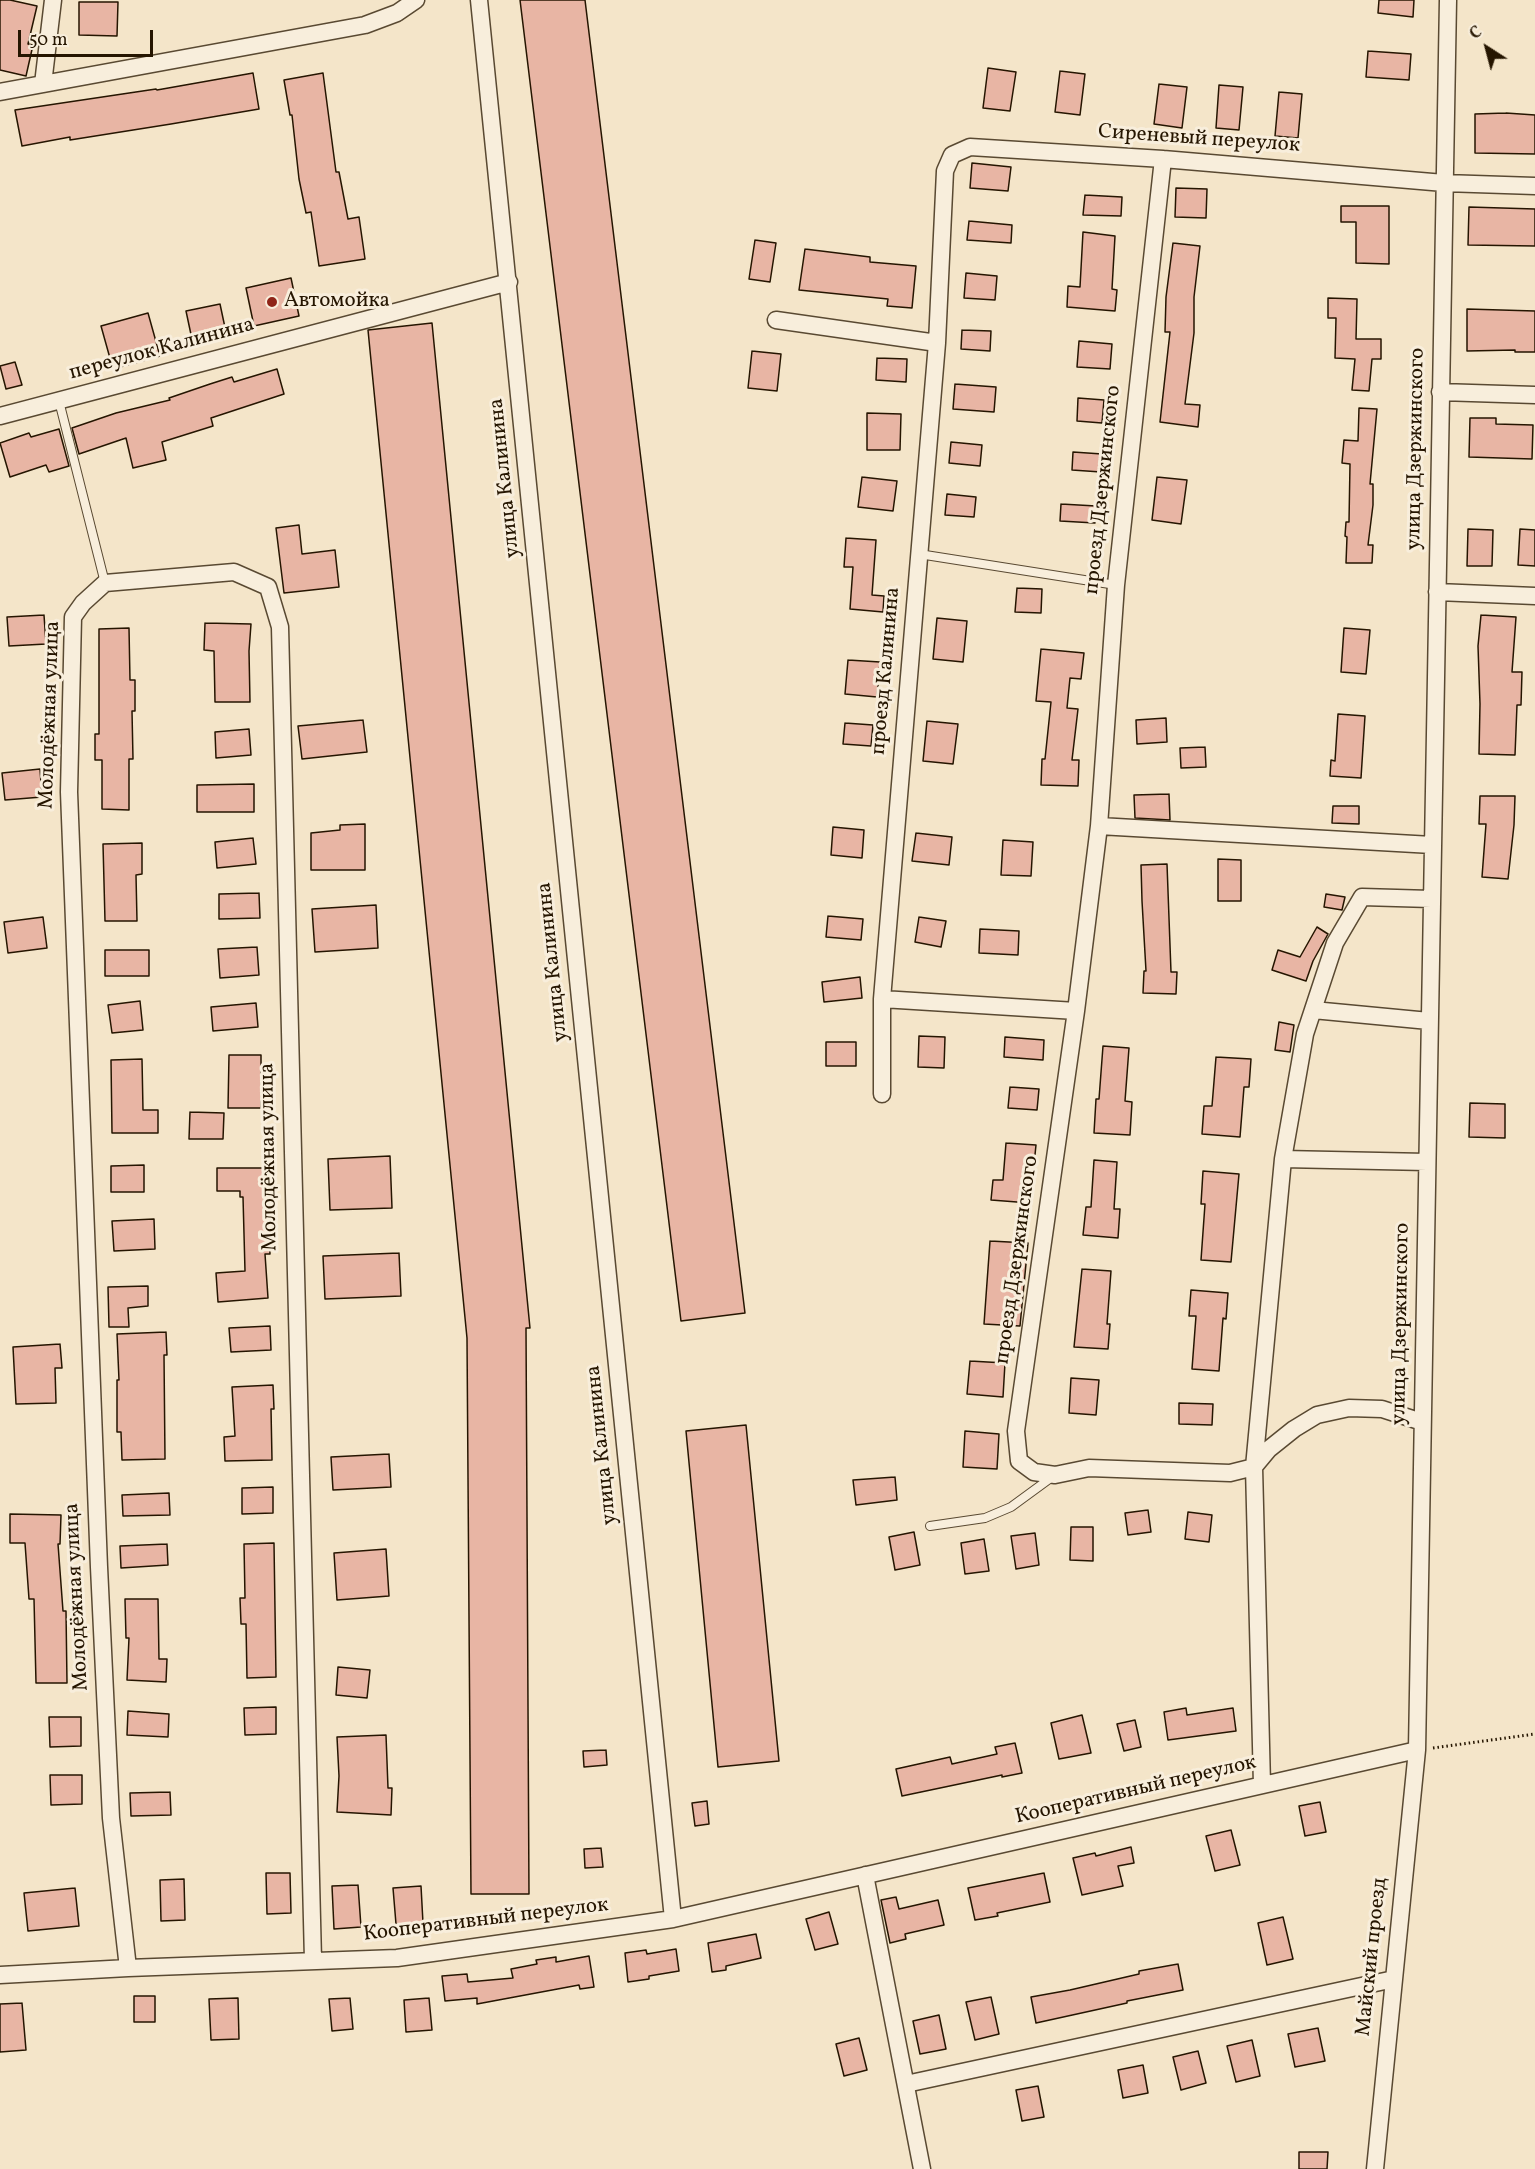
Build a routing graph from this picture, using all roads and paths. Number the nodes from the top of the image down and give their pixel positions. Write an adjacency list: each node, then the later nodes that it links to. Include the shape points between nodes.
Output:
1 (53, 0): 5 (street)
2 (416, 0): 5 (street, via 397,13 366,25)
3 (479, 0): 11 (street, улица Калинина)
4 (1448, 0): 9 (street, улица Дзержинского)
5 (43, 84): 6 (street)
6 (0, 92)
7 (952, 155): 8 (street, Сиреневый переулок, via 970,147); 13 (street, проезд Калинина, via 945,171)
8 (1162, 159): 9 (street, Сиреневый переулок); 20 (street, проезд Дзержинского)
9 (1444, 183): 10 (street, Сиреневый переулок); 14 (street, улица Дзержинского)
10 (1535, 186)
11 (509, 282): 16 (street, переулок Калинина); 41 (street, улица Калинина)
12 (776, 320): 13 (street)
13 (937, 343): 18 (street, проезд Калинина)
14 (1440, 392): 15 (street); 21 (street, улица Дзержинского)
15 (1535, 395)
16 (59, 401): 17 (street, переулок Калинина); 19 (lane)
17 (0, 417)
18 (919, 554): 20 (lane); 26 (street, проезд Калинина)
19 (105, 583): 42 (street, Молодёжная улица, via 234,572 267,587 280,627); 43 (street, Молодёжная улица, via 73,617 69,792 111,1818)
20 (1116, 585): 23 (street, проезд Дзержинского)
21 (1437, 592): 22 (street); 24 (street, улица Дзержинского)
22 (1535, 597)
23 (1099, 826): 24 (street); 28 (street, проезд Дзержинского)
24 (1432, 845): 25 (street, улица Дзержинского)
25 (1431, 899): 27 (street, via 1362,897 1335,943); 29 (street, улица Дзержинского)
26 (882, 999): 28 (street); 30 (street, проезд Калинина)
27 (1313, 1010): 29 (street); 31 (street, via 1305,1034)
28 (1076, 1011): 35 (street, проезд Дзержинского, via 1016,1431 1019,1461 1034,1472)
29 (1429, 1021): 32 (street, улица Дзержинского)
30 (882, 1094)
31 (1283, 1159): 32 (street); 34 (street)
32 (1427, 1162): 33 (street, улица Дзержинского)
33 (1422, 1422): 34 (street, via 1382,1409 1349,1408 1317,1415 1269,1449); 38 (street, улица Дзержинского)
34 (1254, 1467): 35 (street, проезд Дзержинского, via 1230,1473 1089,1468); 39 (street)
35 (1055, 1475): 36 (lane, via 1011,1507 985,1518)
36 (930, 1526)
37 (1535, 1734): 38 (path)
38 (1417, 1750): 39 (street, Кооперативный переулок); 45 (street, Майский проезд)
39 (1262, 1785): 40 (street, Кооперативный переулок)
40 (865, 1875): 41 (street, Кооперативный переулок); 46 (street)
41 (673, 1919): 42 (street, Кооперативный переулок, via 397,1958)
42 (313, 1960): 43 (street, Кооперативный переулок)
43 (128, 1968): 44 (street, Кооперативный переулок)
44 (0, 1975)
45 (1394, 1979): 46 (street); 48 (street, Майский проезд)
46 (906, 2084): 47 (street)
47 (922, 2169)
48 (1375, 2169)

